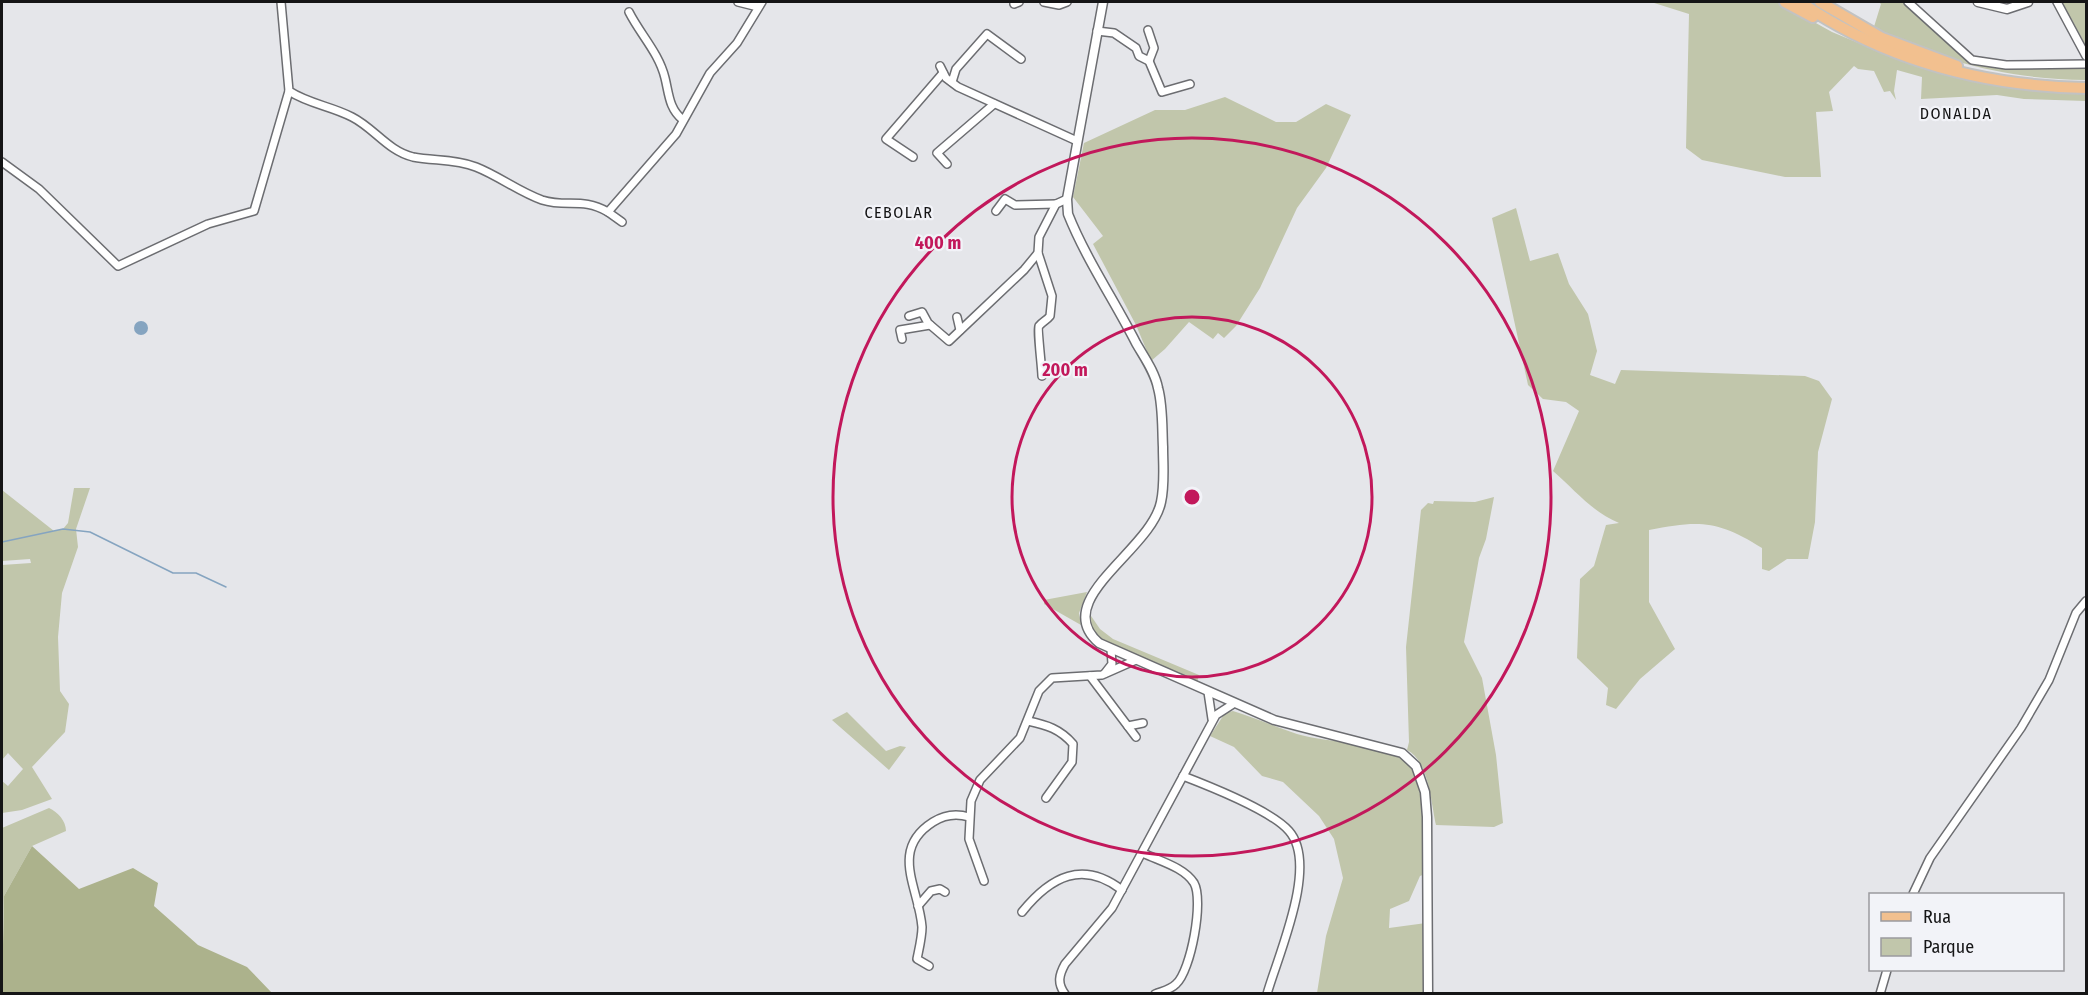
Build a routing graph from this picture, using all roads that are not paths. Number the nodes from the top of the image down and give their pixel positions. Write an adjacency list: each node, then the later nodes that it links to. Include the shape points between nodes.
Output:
1 (281, 2): 28 (street)
2 (738, 2): 14 (street)
3 (1044, 2): 4 (street)
4 (1067, 2)
5 (1103, 2): 17 (street)
6 (1785, 2): 23 (main road, via 1899,56)
7 (1800, 2): 23 (main road, via 1879,46 1928,64)
8 (1806, 2): 22 (main road, via 1877,40)
9 (1820, 2): 22 (main road, via 1882,38)
10 (1908, 2): 21 (street, via 1972,60 2006,65)
11 (1978, 2): 12 (street, via 1998,9)
12 (2028, 2)
13 (2057, 2): 18 (street)
14 (760, 4): 30 (street, via 737,43 710,73)
15 (629, 12): 30 (street, via 661,66 675,114)
16 (1148, 30): 20 (street, via 1154,48)
17 (1097, 31): 20 (street, via 1114,33); 31 (street)
18 (2086, 56)
19 (1021, 59): 24 (street, via 987,34 956,69)
20 (1149, 61): 26 (street, via 1162,92)
21 (2086, 64)
22 (1968, 70): 25 (main road)
23 (1985, 78): 27 (main road)
24 (952, 82): 29 (street); 32 (street, via 942,69 886,139)
25 (2086, 83)
26 (1190, 84)
27 (2086, 88)
28 (289, 91): 33 (street, via 254,211 208,224 118,267 39,189); 38 (street, via 305,101 353,117 397,150 412,156 462,163 543,200 583,202)
29 (994, 104): 31 (street); 34 (street, via 937,153)
30 (683, 120): 38 (street, via 676,134)
31 (1077, 141): 35 (street)
32 (912, 157)
33 (2, 162)
34 (947, 164)
35 (1067, 199): 36 (street); 48 (street, via 1075,232 1158,388 1164,477 1161,502 1141,540 1097,586 1085,608 1089,635)
36 (1056, 204): 37 (street, via 1016,205 1005,200); 40 (street, via 1039,237)
37 (996, 211)
38 (608, 212): 39 (street)
39 (622, 222)
40 (1038, 253): 44 (street); 46 (street, via 1052,296 1050,316 1037,333)
41 (909, 316): 43 (street, via 922,312)
42 (957, 318): 44 (street)
43 (930, 325): 44 (street, via 949,341); 45 (street, via 900,330)
44 (960, 330)
45 (902, 339)
46 (1042, 376)
47 (2086, 601): 66 (street, via 2076,613 2049,680 2021,728 1930,858)
48 (1111, 649): 49 (street); 50 (street, via 1112,664)
49 (1136, 660): 50 (street); 52 (street)
50 (1102, 675): 51 (street)
51 (1090, 676): 54 (street, via 1052,678 1039,690); 56 (street)
52 (1208, 692): 53 (street); 57 (street, via 1212,705)
53 (1233, 704): 57 (street, via 1216,715); 74 (street, via 1305,730 1402,753 1416,766 1428,817)
54 (1028, 721): 60 (street, via 1063,732 1073,744 1072,762); 61 (street, via 1007,754 980,780)
55 (1143, 723): 56 (street)
56 (1128, 726): 58 (street)
57 (1209, 726): 59 (street)
58 (1136, 737)
59 (1183, 776): 62 (street); 73 (street, via 1265,814 1289,830 1298,846 1302,868)
60 (1046, 798)
61 (969, 817): 63 (street, via 971,852); 67 (street, via 959,814 941,818 914,840 908,858)
62 (1143, 853): 64 (street); 72 (street, via 1185,874 1193,882 1199,901 1184,973 1176,984)
63 (984, 881)
64 (1122, 890): 68 (street, via 1092,873 1079,872 1062,878); 71 (street, via 1059,975)
65 (945, 892): 67 (street, via 931,891)
66 (1913, 893)
67 (918, 906): 69 (street, via 922,929 917,959)
68 (1022, 912)
69 (929, 966)
70 (1886, 971): 75 (street)
71 (1065, 993)
72 (1155, 993)
73 (1267, 993)
74 (1428, 993)
75 (1880, 993)

